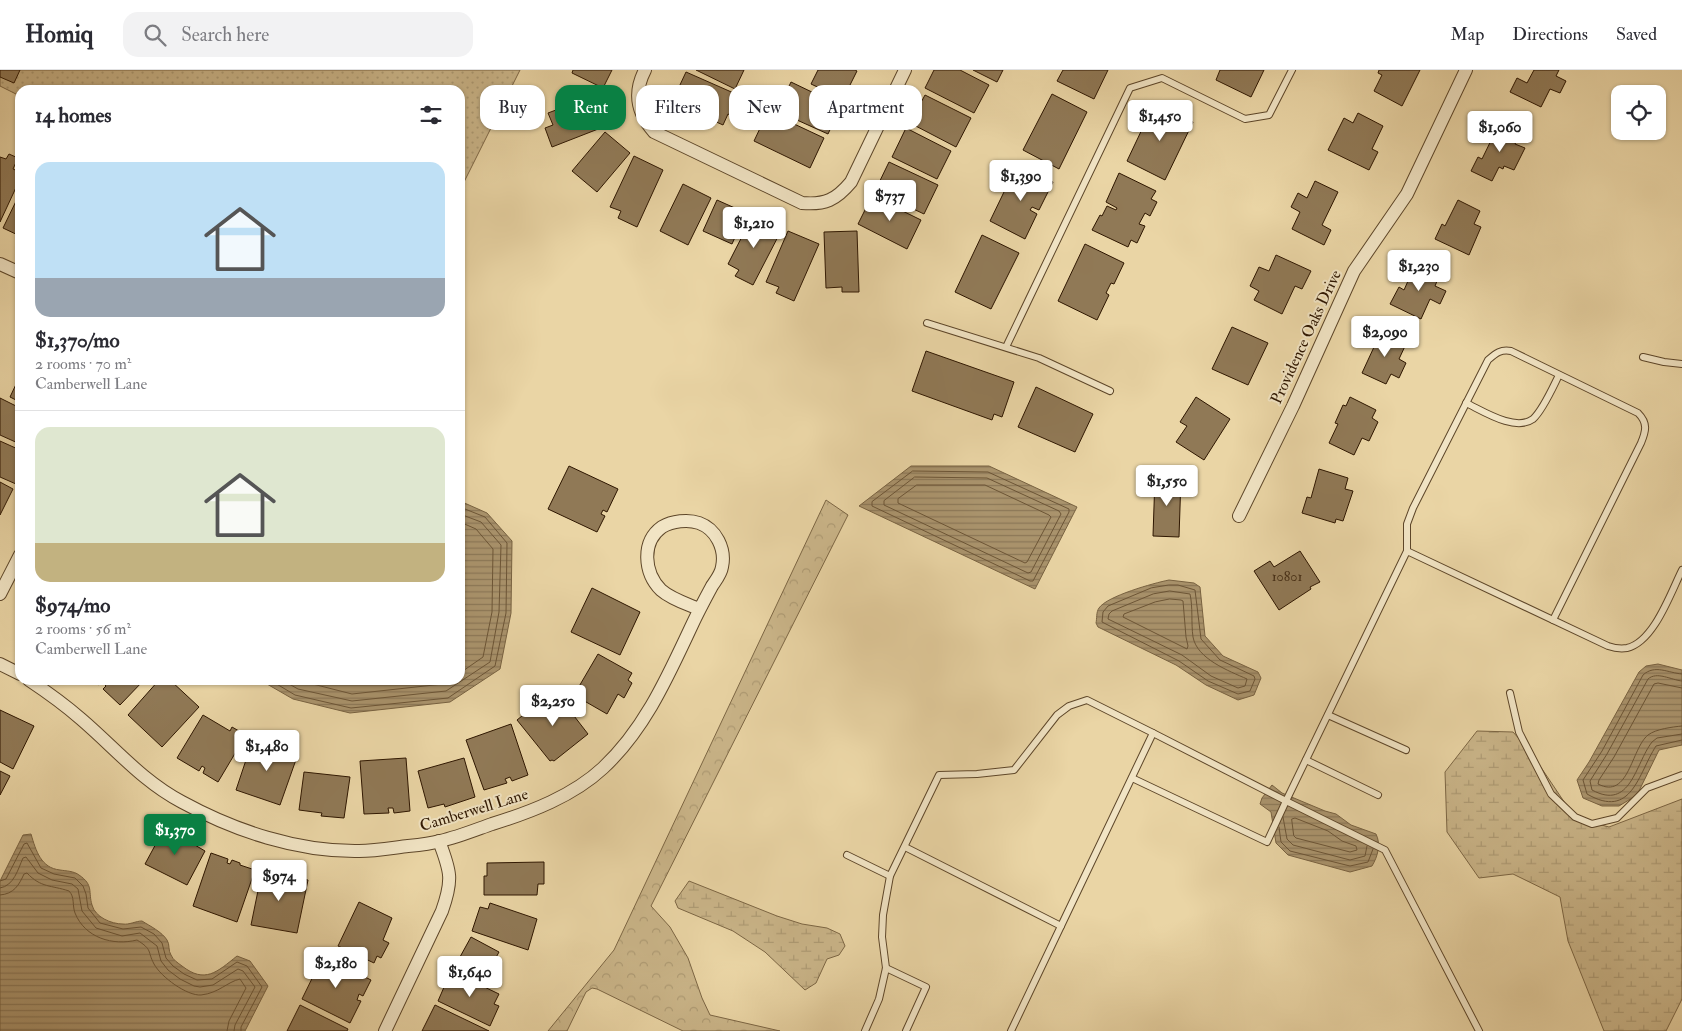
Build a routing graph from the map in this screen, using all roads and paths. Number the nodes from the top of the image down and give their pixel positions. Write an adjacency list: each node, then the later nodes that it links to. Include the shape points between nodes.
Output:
1 (645, 70): 2 (street, via 638,92 638,107 644,122 654,132 802,203 816,204 830,201 851,182)
2 (906, 70)
3 (1292, 70): 8 (lane, via 1269,115 1245,119 1162,78 1130,88)
4 (1466, 70): 14 (street, Providence Oaks Drive, via 1407,194 1354,271)
5 (0, 264): 6 (street)
6 (15, 271)
7 (927, 323): 8 (lane)
8 (1006, 347): 12 (lane, via 1039,358)
9 (1643, 357): 10 (lane)
10 (1682, 364)
11 (1559, 375): 13 (lane, via 1540,410 1525,423 1505,421); 13 (lane, via 1503,350 1488,360); 20 (lane, via 1638,414 1646,427)
12 (1110, 391)
13 (1466, 403): 15 (lane, via 1413,508 1407,524)
14 (1240, 516)
15 (1407, 551): 20 (lane); 25 (lane)
16 (15, 565): 18 (street)
17 (1682, 570): 20 (lane, via 1657,621 1646,636 1627,648 1608,646)
18 (0, 594)
19 (700, 609): 19 (street, Camberwell Lane, via 722,568 721,545 716,535 704,525 695,521 672,523 661,528 652,538 647,549 647,563 660,589); 33 (street, Camberwell Lane, via 644,719 602,768 556,799 524,814)
20 (1554, 620)
21 (0, 664): 22 (street)
22 (15, 672)
23 (36, 685): 33 (street, Camberwell Lane, via 82,719 161,790 225,823 274,839 326,849 360,851)
24 (1510, 693): 29 (lane, via 1519,732 1551,794 1575,817 1592,824 1617,818 1647,788)
25 (1328, 715): 27 (lane); 28 (lane)
26 (1153, 733): 30 (lane); 32 (lane); 34 (lane, via 1088,700 1069,706 1057,715 1014,770 939,775)
27 (1406, 750)
28 (1306, 760): 31 (lane); 32 (lane)
29 (1682, 775)
30 (1132, 778): 32 (lane, via 1266,842); 37 (lane)
31 (1378, 795)
32 (1286, 801): 43 (lane, via 1386,850)
33 (439, 841): 39 (street, via 449,869 449,891)
34 (905, 847): 36 (lane); 37 (lane)
35 (848, 855): 36 (lane)
36 (890, 876): 38 (lane, via 882,930)
37 (1061, 926): 42 (lane)
38 (886, 968): 40 (lane, via 879,999); 41 (lane, via 926,987)
39 (385, 1031)
40 (865, 1031)
41 (906, 1031)
42 (1011, 1031)
43 (1479, 1031)

